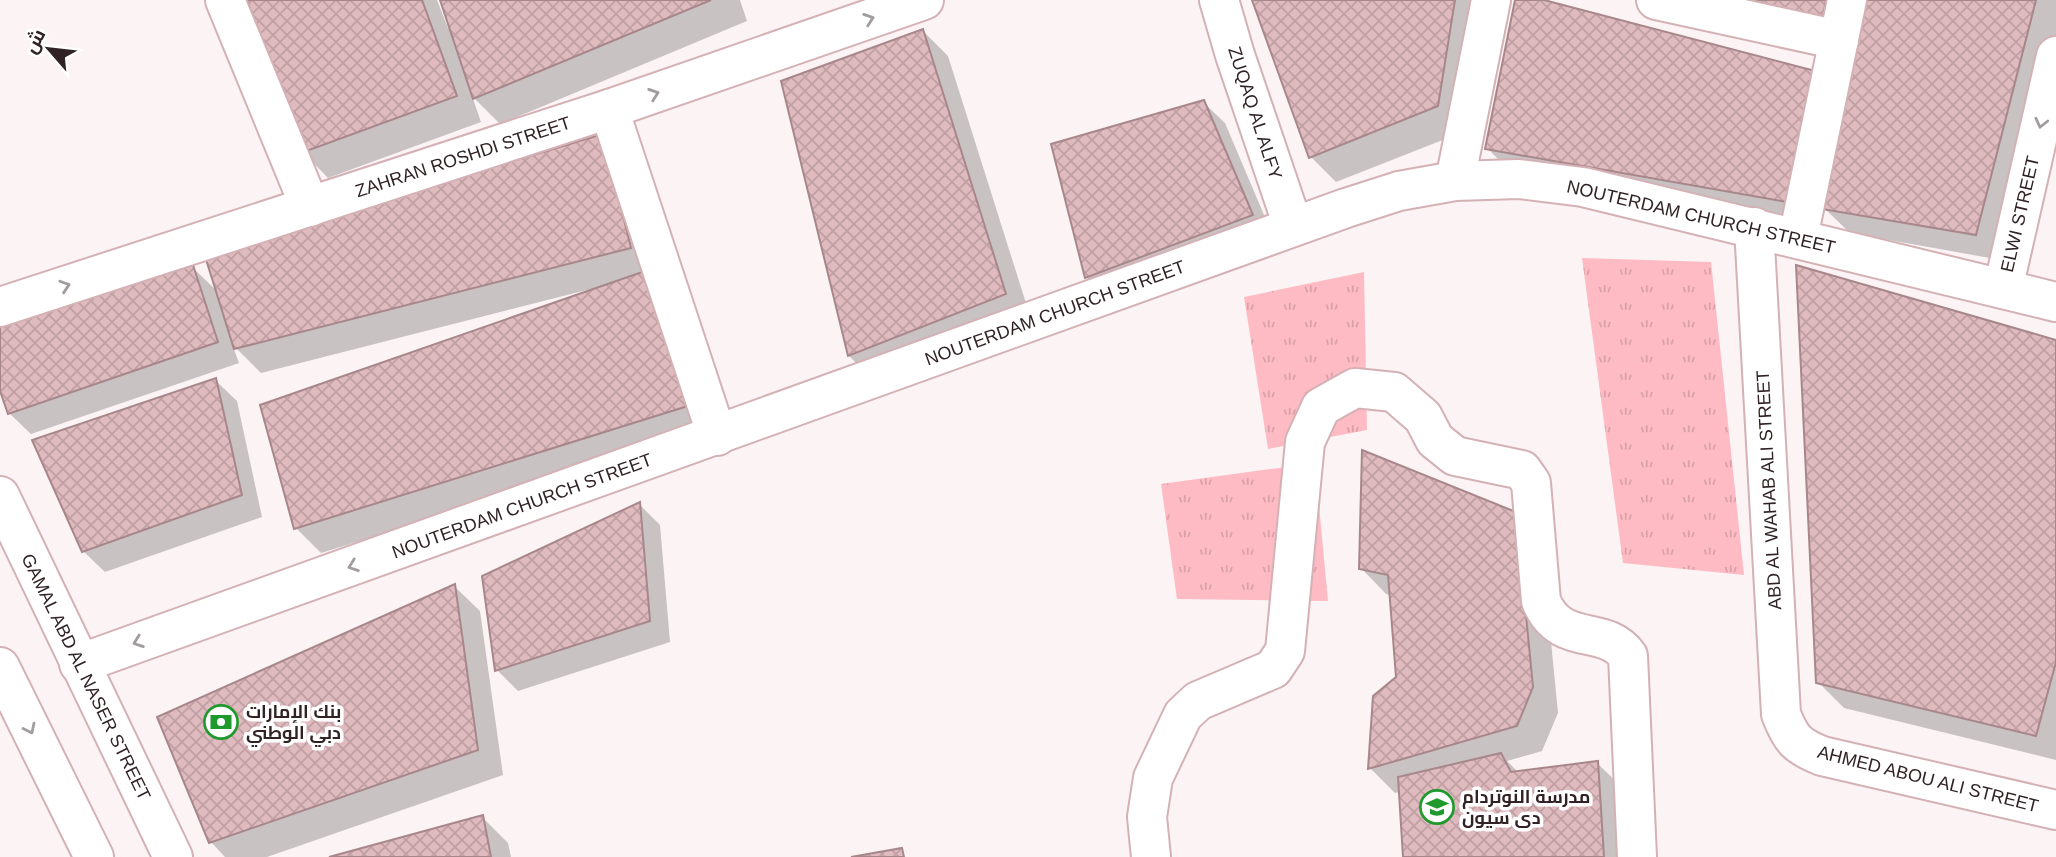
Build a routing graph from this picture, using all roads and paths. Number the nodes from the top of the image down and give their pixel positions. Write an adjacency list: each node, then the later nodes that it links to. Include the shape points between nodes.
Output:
1 (225, 0): 11 (street)
2 (923, 0): 9 (street, ZAHRAN ROSHDI STREET, one-way to 2)
3 (1219, 0): 12 (street, ZUQAQ AL ALFY)
4 (1490, 0): 10 (street)
5 (1656, 0): 7 (street)
6 (1847, 0): 7 (street)
7 (1839, 40): 14 (street)
8 (2056, 57): 15 (street, ELWI STREET, one-way to 15)
9 (609, 109): 11 (street, ZAHRAN ROSHDI STREET); 18 (street)
10 (1455, 181): 12 (street, NOUTERDAM CHURCH STREET, via 1399,191); 13 (street, NOUTERDAM CHURCH STREET, via 1519,179 1583,187)
11 (310, 207): 17 (street, ZAHRAN ROSHDI STREET, one-way to 11)
12 (1293, 226): 18 (street, NOUTERDAM CHURCH STREET)
13 (1754, 227): 14 (street, NOUTERDAM CHURCH STREET); 22 (street, ABD AL WAHAB ALI STREET, via 1781,714)
14 (1798, 239): 15 (street, NOUTERDAM CHURCH STREET)
15 (2003, 289): 16 (street, NOUTERDAM CHURCH STREET)
16 (2056, 302)
17 (0, 307)
18 (717, 436): 20 (street, NOUTERDAM CHURCH STREET, one-way to 20)
19 (0, 496): 20 (street, GAMAL ABD AL NASER STREET)
20 (79, 664): 25 (street, GAMAL ABD AL NASER STREET)
21 (0, 669): 24 (street, one-way to 24)
22 (1800, 747): 23 (street, AHMED ABOU ALI STREET)
23 (2056, 810)
24 (93, 857)
25 (173, 857)
26 (1151, 857): 27 (street, via 1147,817 1153,778 1183,715 1198,701 1273,669 1285,651 1305,442 1321,407 1355,388 1394,392 1455,456 1522,470 1531,484 1546,615 1571,632 1614,642 1628,656)
27 (1637, 857)

